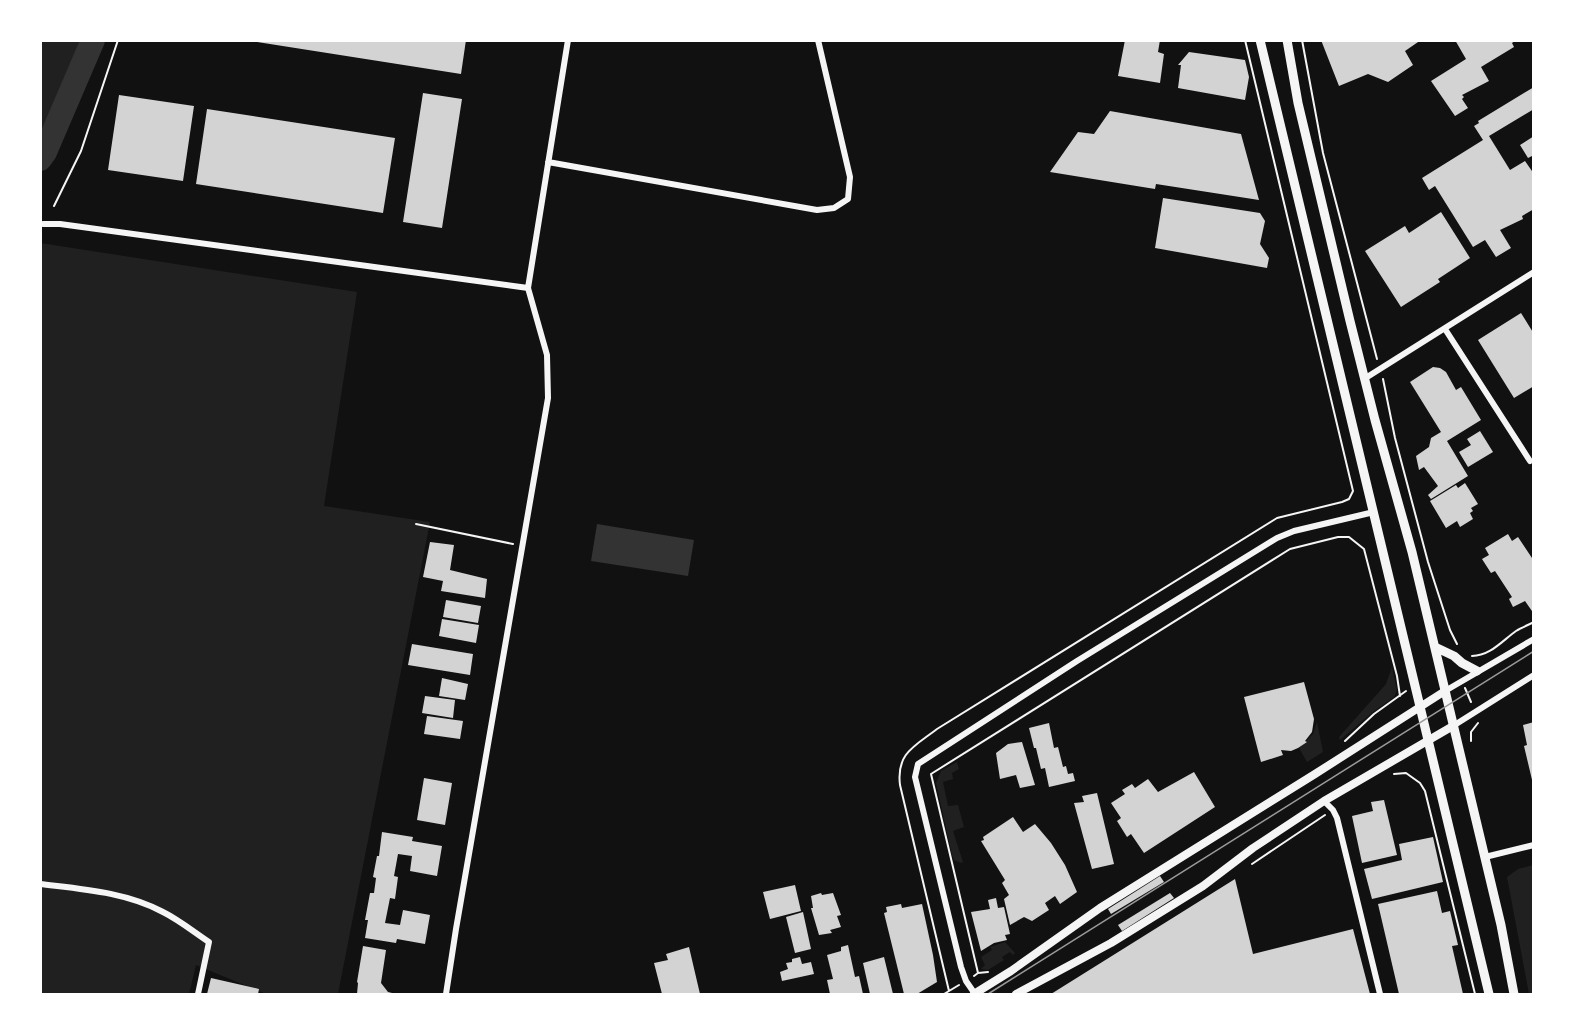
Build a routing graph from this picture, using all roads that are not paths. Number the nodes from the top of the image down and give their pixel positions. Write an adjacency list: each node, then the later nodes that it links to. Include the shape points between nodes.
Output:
1 (568, 40): 5 (street)
2 (818, 40): 5 (street, via 850,177 848,199 834,208 817,210)
3 (1260, 40): 12 (main road)
4 (1287, 40): 10 (main road, via 1298,103)
5 (548, 162): 8 (street)
6 (43, 224): 8 (street)
7 (1533, 272): 9 (street)
8 (528, 288): 26 (street, via 547,355 548,398)
9 (1445, 329): 10 (street); 11 (street)
10 (1364, 379): 14 (main road)
11 (1530, 461)
12 (1374, 512): 18 (main road); 27 (street, via 1277,538 918,764 915,777 961,967)
13 (1533, 639): 15 (street)
14 (1435, 647): 15 (main road); 17 (main road)
15 (1477, 671): 17 (street)
16 (1533, 675): 19 (street)
17 (1445, 691): 18 (main road); 19 (main road)
18 (1421, 706): 20 (main road); 27 (main road, via 1100,908)
19 (1454, 726): 20 (main road); 23 (main road)
20 (1429, 741): 21 (main road); 30 (main road)
21 (1324, 801): 28 (main road, via 1203,886 1103,948); 29 (street, via 1337,818)
22 (1533, 845): 23 (street)
23 (1485, 857): 31 (main road)
24 (40, 884): 25 (street, via 108,893 140,902 209,942)
25 (198, 994)
26 (446, 994)
27 (975, 994)
28 (1017, 994)
29 (1380, 994)
30 (1489, 994)
31 (1514, 994)

